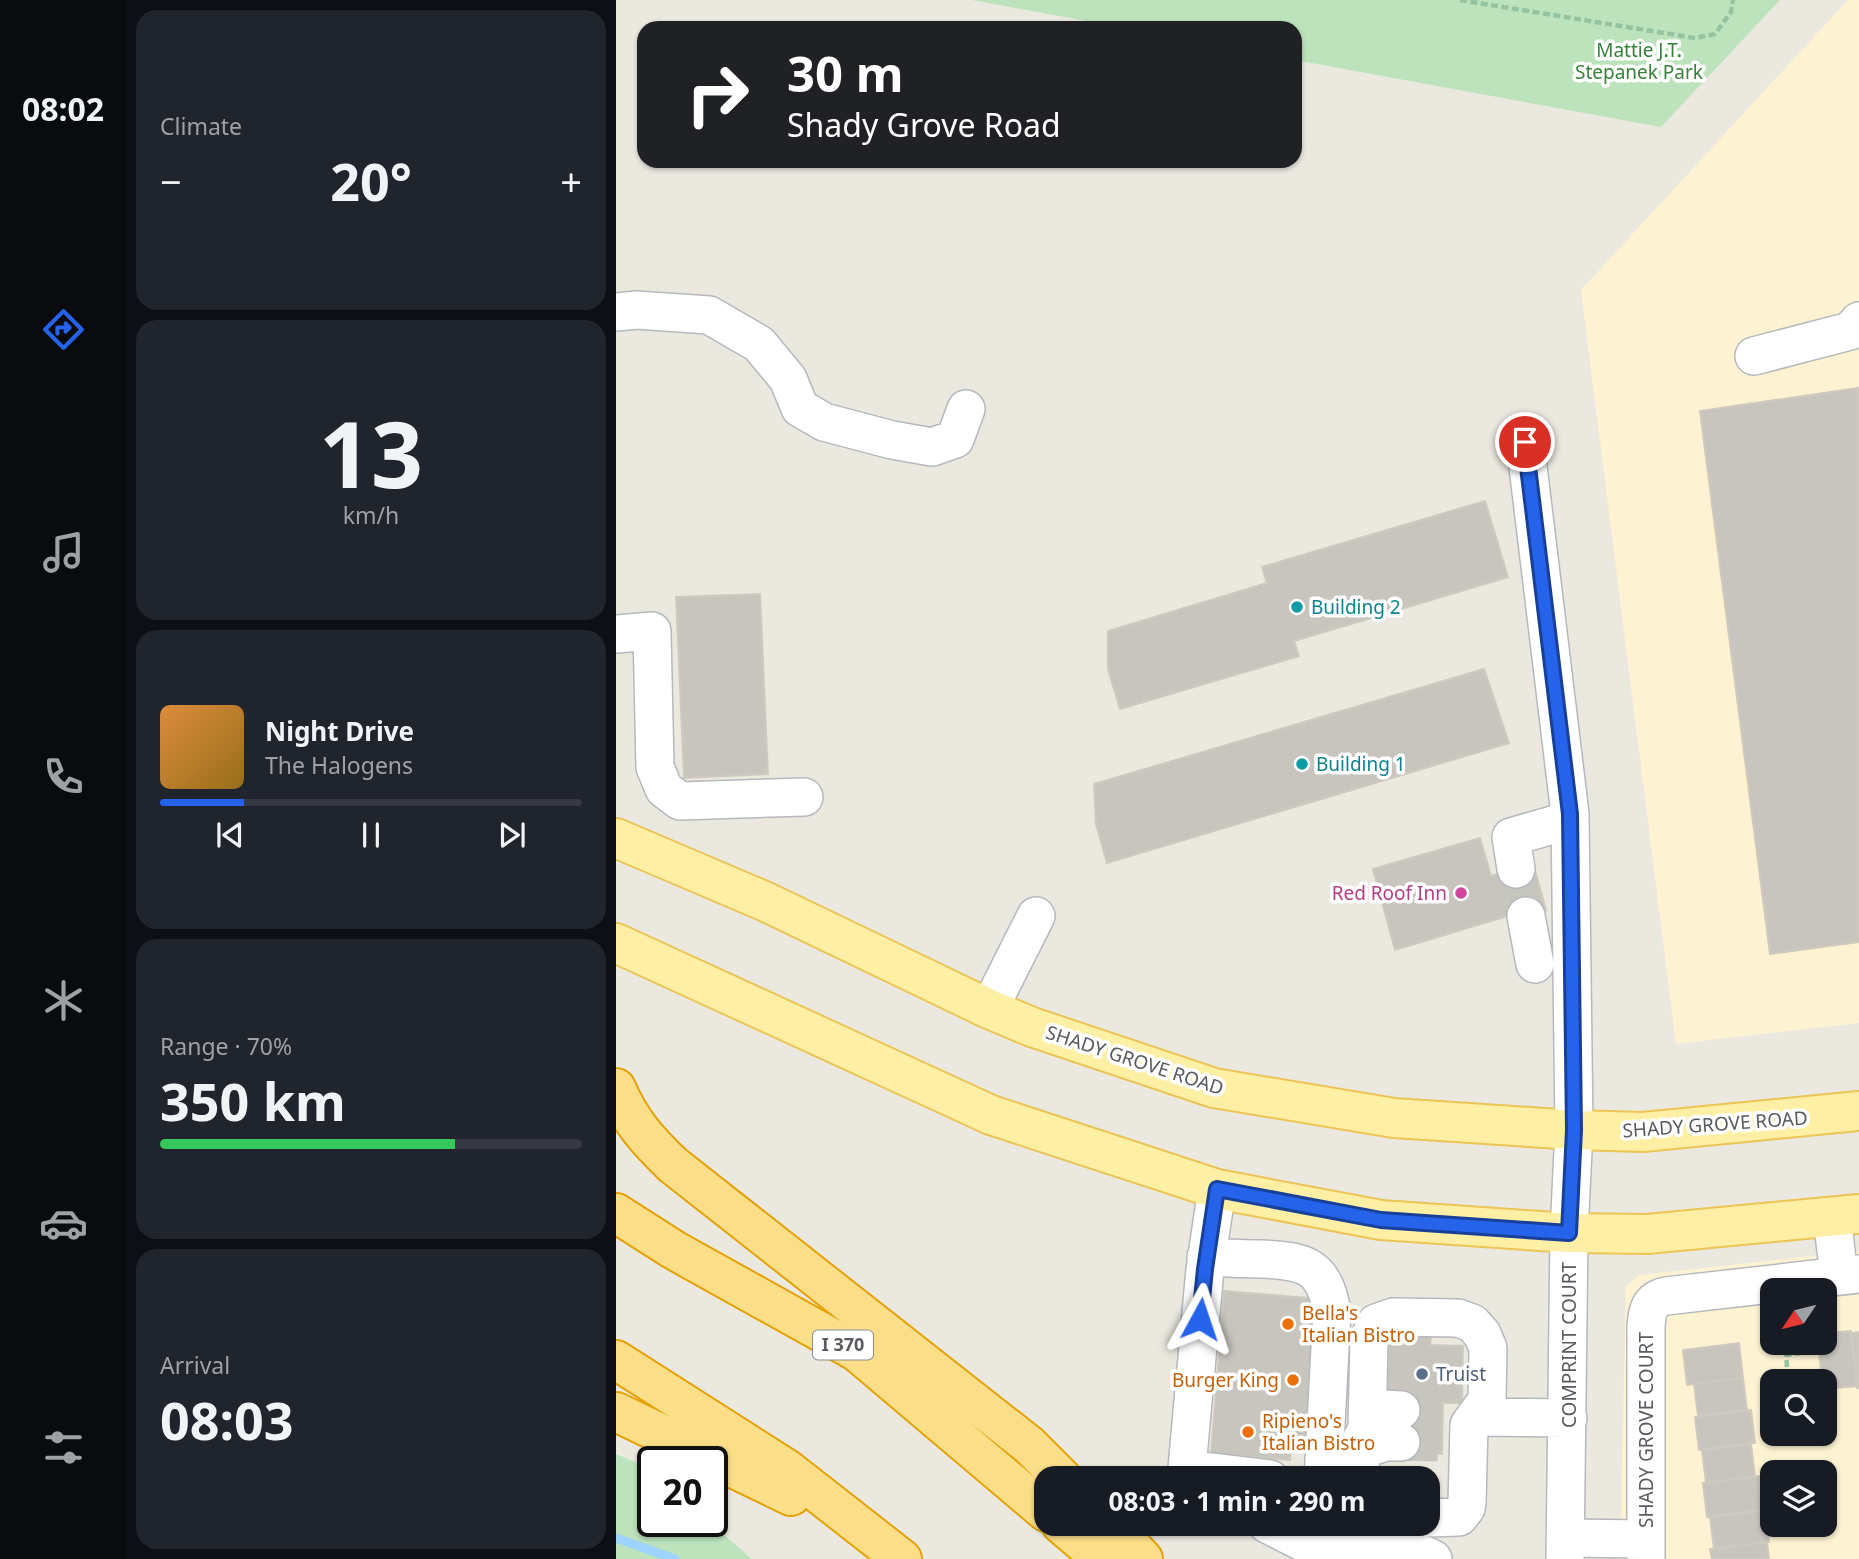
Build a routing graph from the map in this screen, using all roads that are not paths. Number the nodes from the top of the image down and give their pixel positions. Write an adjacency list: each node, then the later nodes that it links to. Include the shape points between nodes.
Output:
1 (616, 312): 4 (street, via 709,315 759,344 788,379 800,408 824,422 932,447 955,439)
2 (1859, 321): 3 (street, via 1850,331)
3 (1754, 356)
4 (966, 409)
5 (1525, 442): 8 (street, COMPRINT COURT)
6 (616, 634): 7 (street, via 652,631 655,767 664,789 680,801)
7 (804, 797)
8 (1570, 820): 10 (street, via 1510,837); 18 (street, COMPRINT COURT)
9 (616, 838): 15 (main road, SHADY GROVE ROAD, via 764,901)
10 (1516, 869)
11 (1036, 916): 15 (street)
12 (1526, 916): 14 (street)
13 (616, 943): 19 (main road, via 991,1115)
14 (1535, 964)
15 (989, 1009): 18 (main road, SHADY GROVE ROAD, via 1214,1088 1394,1118)
16 (616, 1088): 31 (highway, via 645,1138 673,1165)
17 (1859, 1111): 18 (main road, SHADY GROVE ROAD, via 1643,1132)
18 (1574, 1130): 22 (street, COMPRINT COURT)
19 (1217, 1189): 22 (main road, via 1381,1220); 23 (street)
20 (616, 1213): 33 (highway, I 370, via 857,1352)
21 (1845, 1216): 22 (main road, via 1647,1234); 24 (street)
22 (1569, 1233): 27 (street, COMPRINT COURT)
23 (1206, 1257): 30 (street, via 1293,1260 1309,1267 1326,1286 1332,1312); 32 (street)
24 (1849, 1275): 41 (street, SHADY GROVE COURT, via 1666,1296 1650,1305 1646,1327)
25 (616, 1360): 40 (highway, via 788,1469)
26 (616, 1412): 40 (highway)
27 (1568, 1418): 28 (street); 39 (street, COMPRINT COURT)
28 (1460, 1425): 29 (street, via 1487,1403 1488,1348 1482,1334 1472,1323 1458,1318 1392,1317 1376,1324 1369,1339); 34 (street, via 1466,1508 1453,1518)
29 (1380, 1436)
30 (1323, 1465)
31 (1049, 1466)
32 (1187, 1466)
33 (1034, 1502)
34 (1440, 1518)
35 (1075, 1536): 42 (highway)
36 (1121, 1536): 43 (highway)
37 (1291, 1536): 44 (street, via 1328,1555)
38 (1338, 1536): 45 (street, via 1413,1550)
39 (1566, 1548): 41 (street)
40 (890, 1549)
41 (1646, 1549)
42 (1102, 1559)
43 (1143, 1559)
44 (1348, 1559)
45 (1433, 1559)

